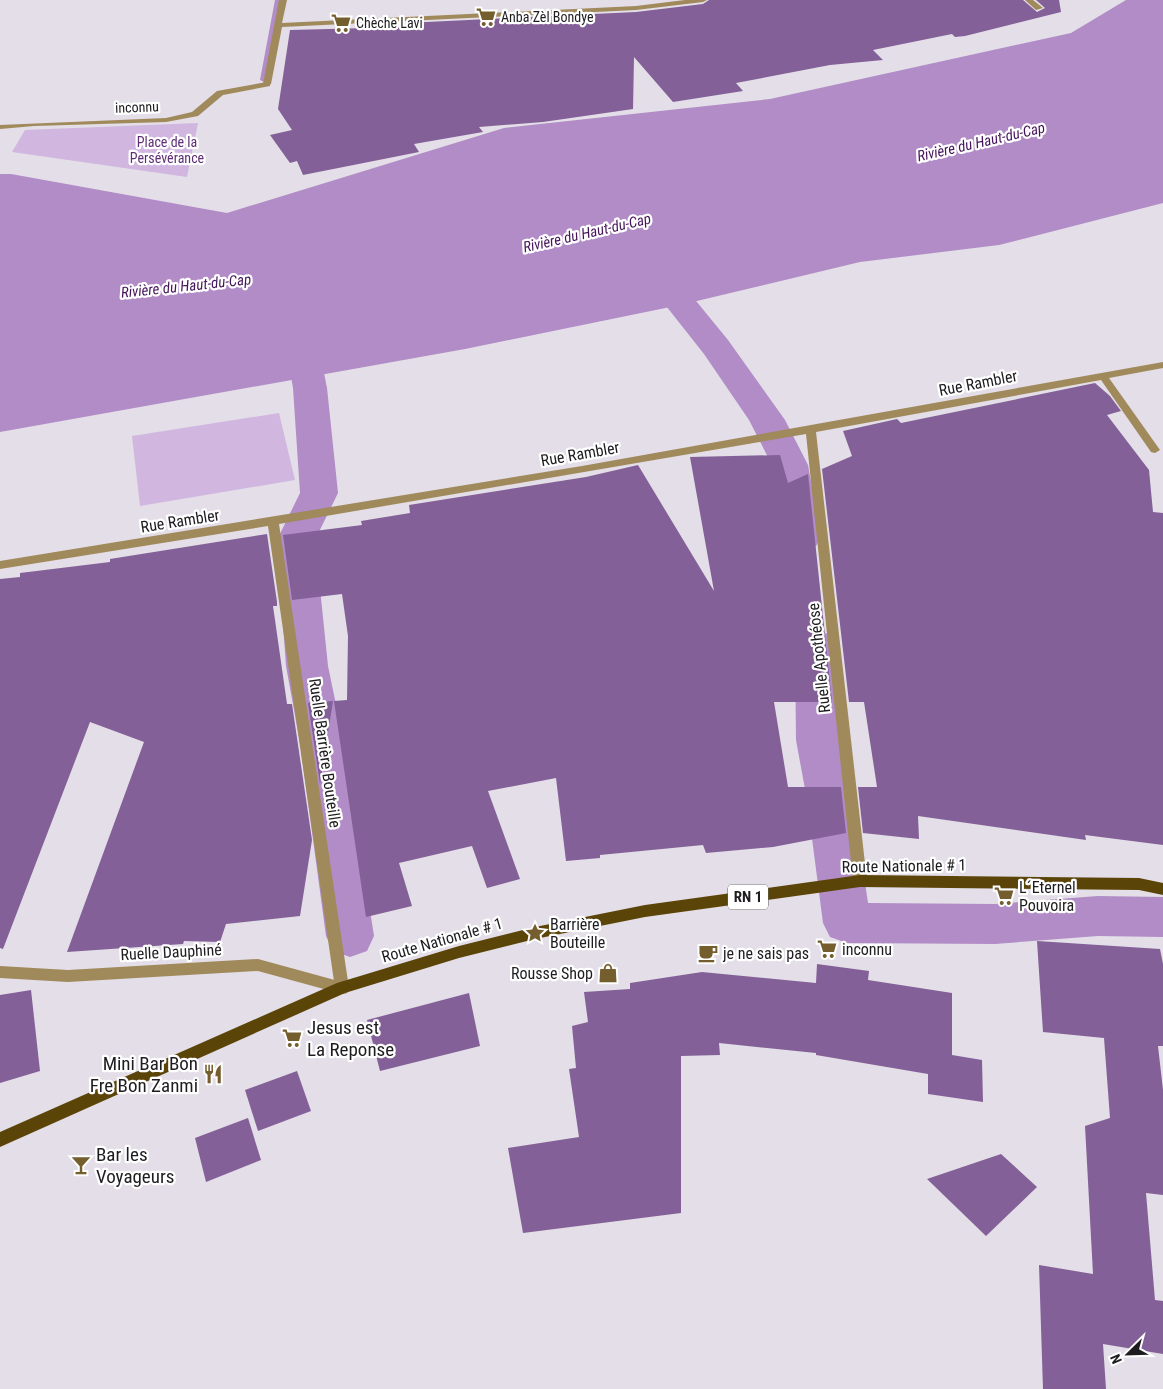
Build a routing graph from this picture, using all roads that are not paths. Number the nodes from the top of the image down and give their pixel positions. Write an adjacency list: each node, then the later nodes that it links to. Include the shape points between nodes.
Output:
1 (283, 0): 5 (street)
2 (703, 0): 5 (street, via 636,8)
3 (1029, 0): 4 (street)
4 (1039, 8)
5 (278, 24): 6 (street, inconnu, via 267,84 220,93 194,114 166,120)
6 (0, 127)
7 (1163, 365): 8 (street, Rue Rambler)
8 (1103, 376): 9 (street, Rue Rambler); 10 (street)
9 (811, 431): 11 (street, Rue Rambler); 13 (street, Ruelle Apothéose)
10 (1155, 450)
11 (273, 523): 12 (street, Rue Rambler); 16 (street, Ruelle Barrière Bouteille)
12 (0, 565)
13 (860, 881): 14 (main road, Route Nationale # 1 / RN 1, via 1138,884); 16 (main road, Route Nationale # 1 / RN 1, via 645,911 535,933 459,952)
14 (1163, 889)
15 (0, 972): 16 (street, Ruelle Dauphiné, via 68,976 258,965)
16 (342, 988): 17 (main road, Route Nationale # 1 / RN 1)
17 (0, 1140)

